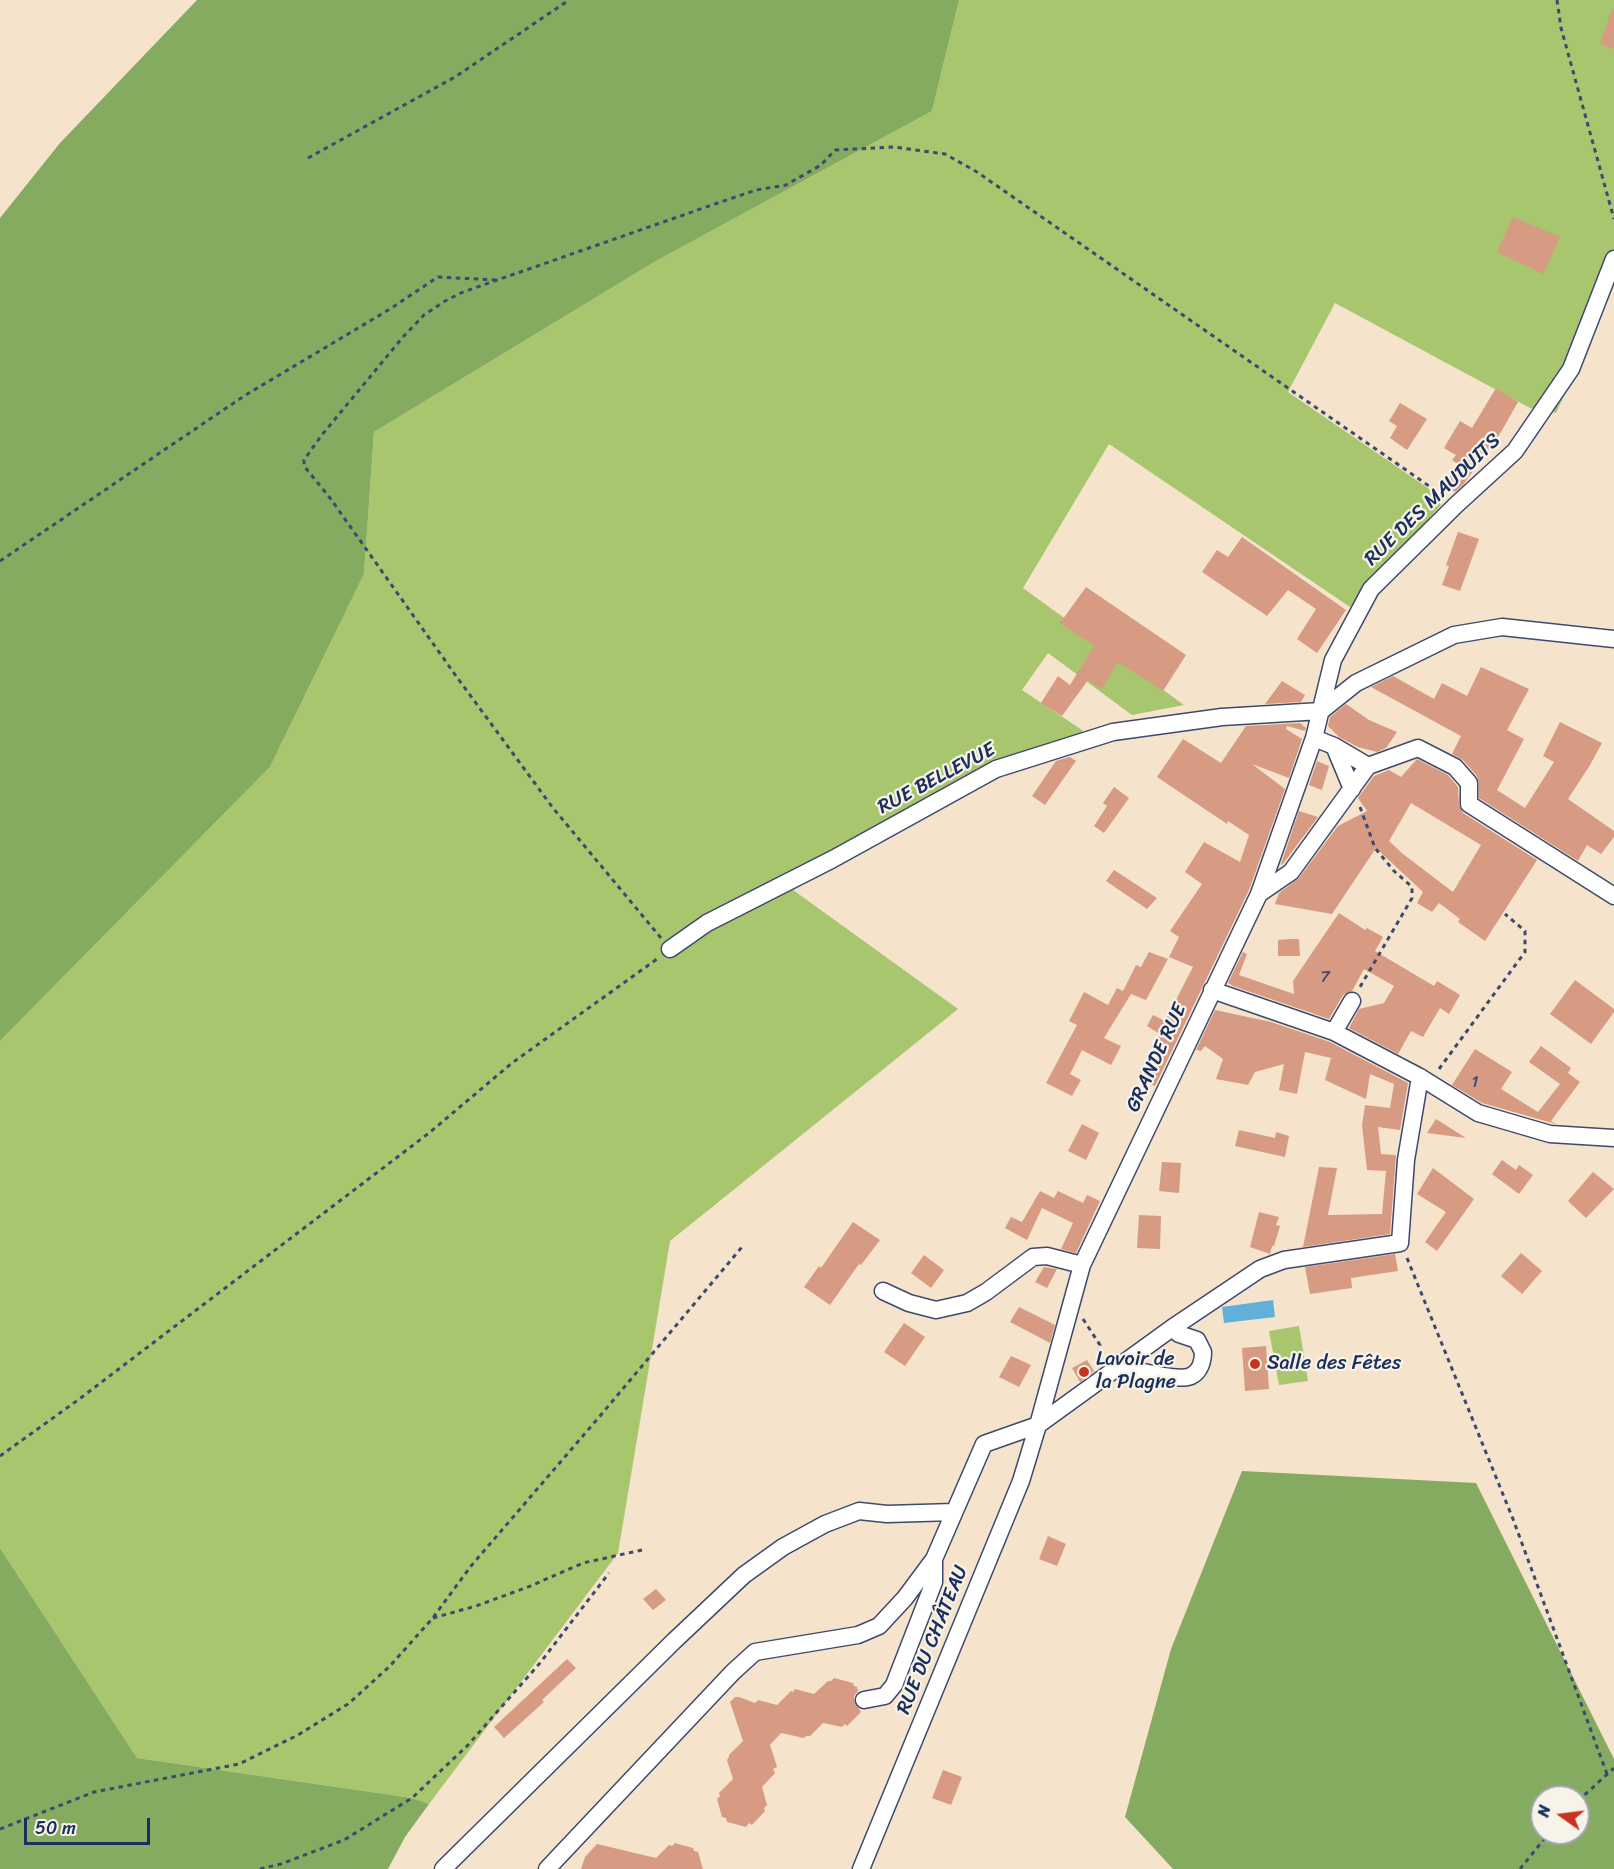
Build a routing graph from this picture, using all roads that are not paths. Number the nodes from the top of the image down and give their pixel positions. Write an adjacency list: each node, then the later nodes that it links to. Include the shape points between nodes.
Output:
1 (1614, 259): 3 (street, RUE DES MAUDUITS, via 1571,369 1515,451 1371,589 1333,660)
2 (1614, 639): 3 (street, via 1502,627 1454,635 1356,683)
3 (1321, 711): 4 (street, GRANDE RUE); 10 (street, RUE BELLEVUE, via 1222,717 1113,732 996,769 707,923)
4 (1314, 738): 5 (street); 8 (street, GRANDE RUE)
5 (1334, 746): 6 (street); 7 (street)
6 (1368, 766): 7 (street); 9 (street, via 1418,748 1455,767 1469,783 1469,804)
7 (1352, 789): 8 (street, via 1291,872)
8 (1259, 894): 11 (street, GRANDE RUE)
9 (1614, 896)
10 (670, 949)
11 (1212, 990): 13 (street); 16 (street, GRANDE RUE)
12 (1352, 1001): 13 (street)
13 (1334, 1032): 14 (street)
14 (1425, 1080): 15 (street, via 1478,1113 1550,1134); 18 (street, via 1406,1160 1400,1242 1284,1260 1260,1269)
15 (1614, 1138)
16 (1082, 1265): 17 (street, via 1047,1256 1033,1257 967,1303 936,1310); 20 (street, GRANDE RUE)
17 (883, 1292)
18 (1172, 1328): 19 (street); 19 (street, via 1201,1345 1203,1358 1191,1376 1177,1378)
19 (1121, 1367): 20 (street)
20 (1038, 1425): 21 (street, via 984,1444); 26 (street, RUE DU CHÂTEAU, via 1021,1481)
21 (954, 1512): 22 (street); 24 (street, via 860,1511 783,1546 744,1575 674,1641)
22 (934, 1559): 23 (street, via 934,1582 894,1685 885,1696); 25 (street, via 879,1626 858,1635 755,1652)
23 (864, 1700)
24 (443, 1869)
25 (547, 1869)
26 (861, 1869)

